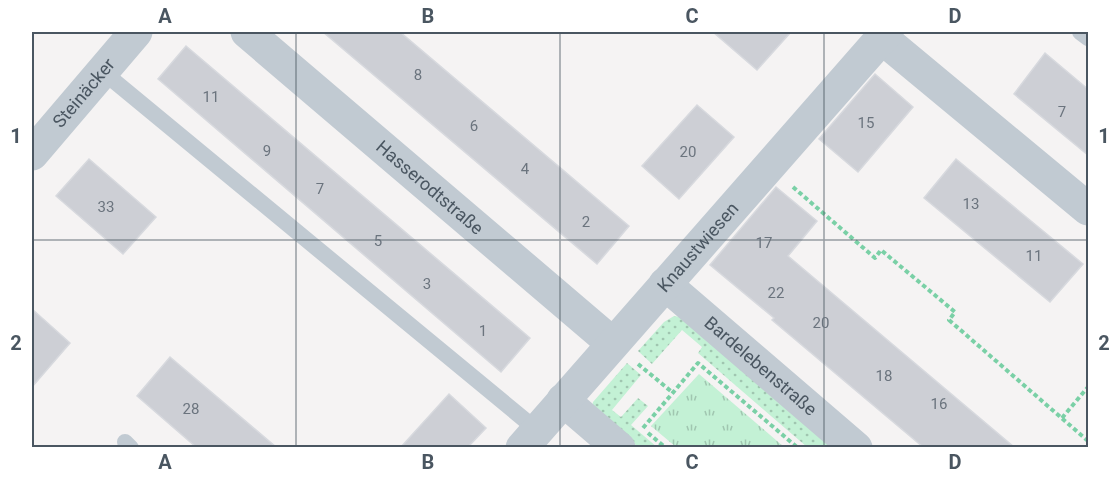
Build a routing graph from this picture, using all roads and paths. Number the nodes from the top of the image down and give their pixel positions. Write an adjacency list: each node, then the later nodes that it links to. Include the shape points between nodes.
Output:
1 (136, 32): 6 (street, Steinäcker)
2 (247, 32): 11 (street, Hasserodtstraße)
3 (1080, 32): 5 (lane)
4 (875, 37): 8 (street, Knaustwiesen); 9 (street, Knaustwiesen)
5 (1089, 38)
6 (102, 71): 7 (street, Steinäcker); 16 (lane)
7 (32, 154)
8 (768, 166): 10 (street, Knaustwiesen); 15 (path, via 875,258 881,250 955,312 949,320)
9 (1089, 209)
10 (666, 284): 11 (street, Knaustwiesen); 21 (street, Bardelebenstraße)
11 (612, 343): 13 (path); 14 (street, Knaustwiesen)
12 (1089, 387): 15 (path)
13 (672, 392): 19 (path, via 642,427); 20 (path, via 698,363)
14 (563, 400): 16 (street, Knaustwiesen); 18 (street)
15 (1062, 418): 17 (path)
16 (530, 439)
17 (1089, 441)
18 (619, 447)
19 (666, 447)
20 (798, 447)
21 (856, 447)

